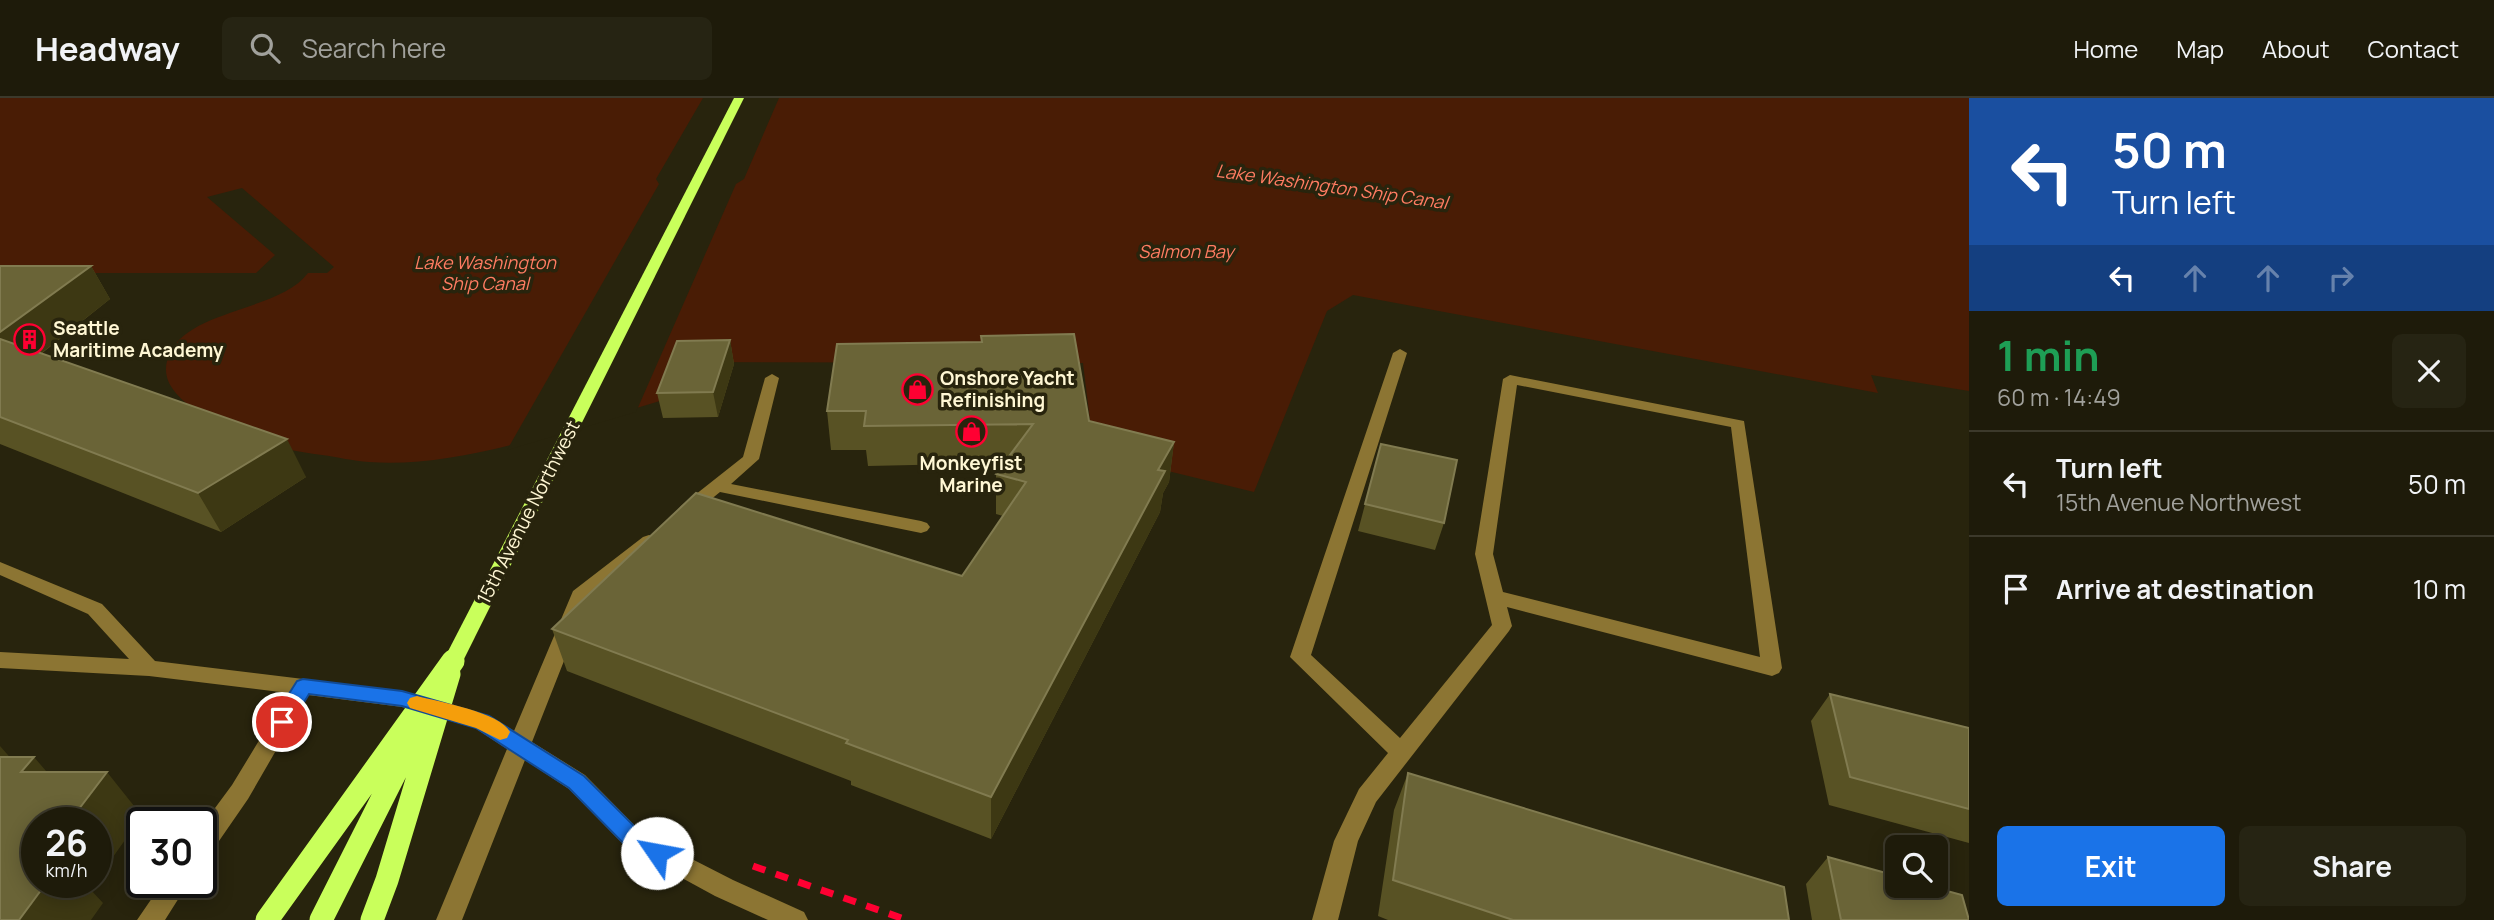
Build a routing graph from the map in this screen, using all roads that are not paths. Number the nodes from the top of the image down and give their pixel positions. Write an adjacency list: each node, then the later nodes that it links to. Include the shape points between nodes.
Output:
1 (737, 101): 9 (main road, 15th Avenue Northwest)
2 (1400, 353): 13 (street, via 1300,657)
3 (772, 378): 4 (street, via 751,459)
4 (718, 486): 5 (street); 12 (street, via 580,596)
5 (921, 527)
6 (0, 568): 10 (street, via 95,609)
7 (1495, 597): 7 (street, via 1772,668 1738,424 1510,379 1484,554); 13 (street, via 1502,626)
8 (0, 660): 10 (street)
9 (453, 660): 17 (main road, bridge); 18 (main road, 15th Avenue Northwest, bridge); 19 (main road, bridge)
10 (149, 668): 11 (street)
11 (303, 687): 12 (street, via 402,699 482,722); 14 (street)
12 (520, 744): 20 (street); 21 (street, via 577,782 635,841)
13 (1402, 753): 22 (street, via 1367,796 1346,841)
14 (217, 824)
15 (166, 898): 16 (street)
16 (150, 920)
17 (267, 920)
18 (321, 920)
19 (372, 920)
20 (449, 920)
21 (795, 920)
22 (1325, 920)

